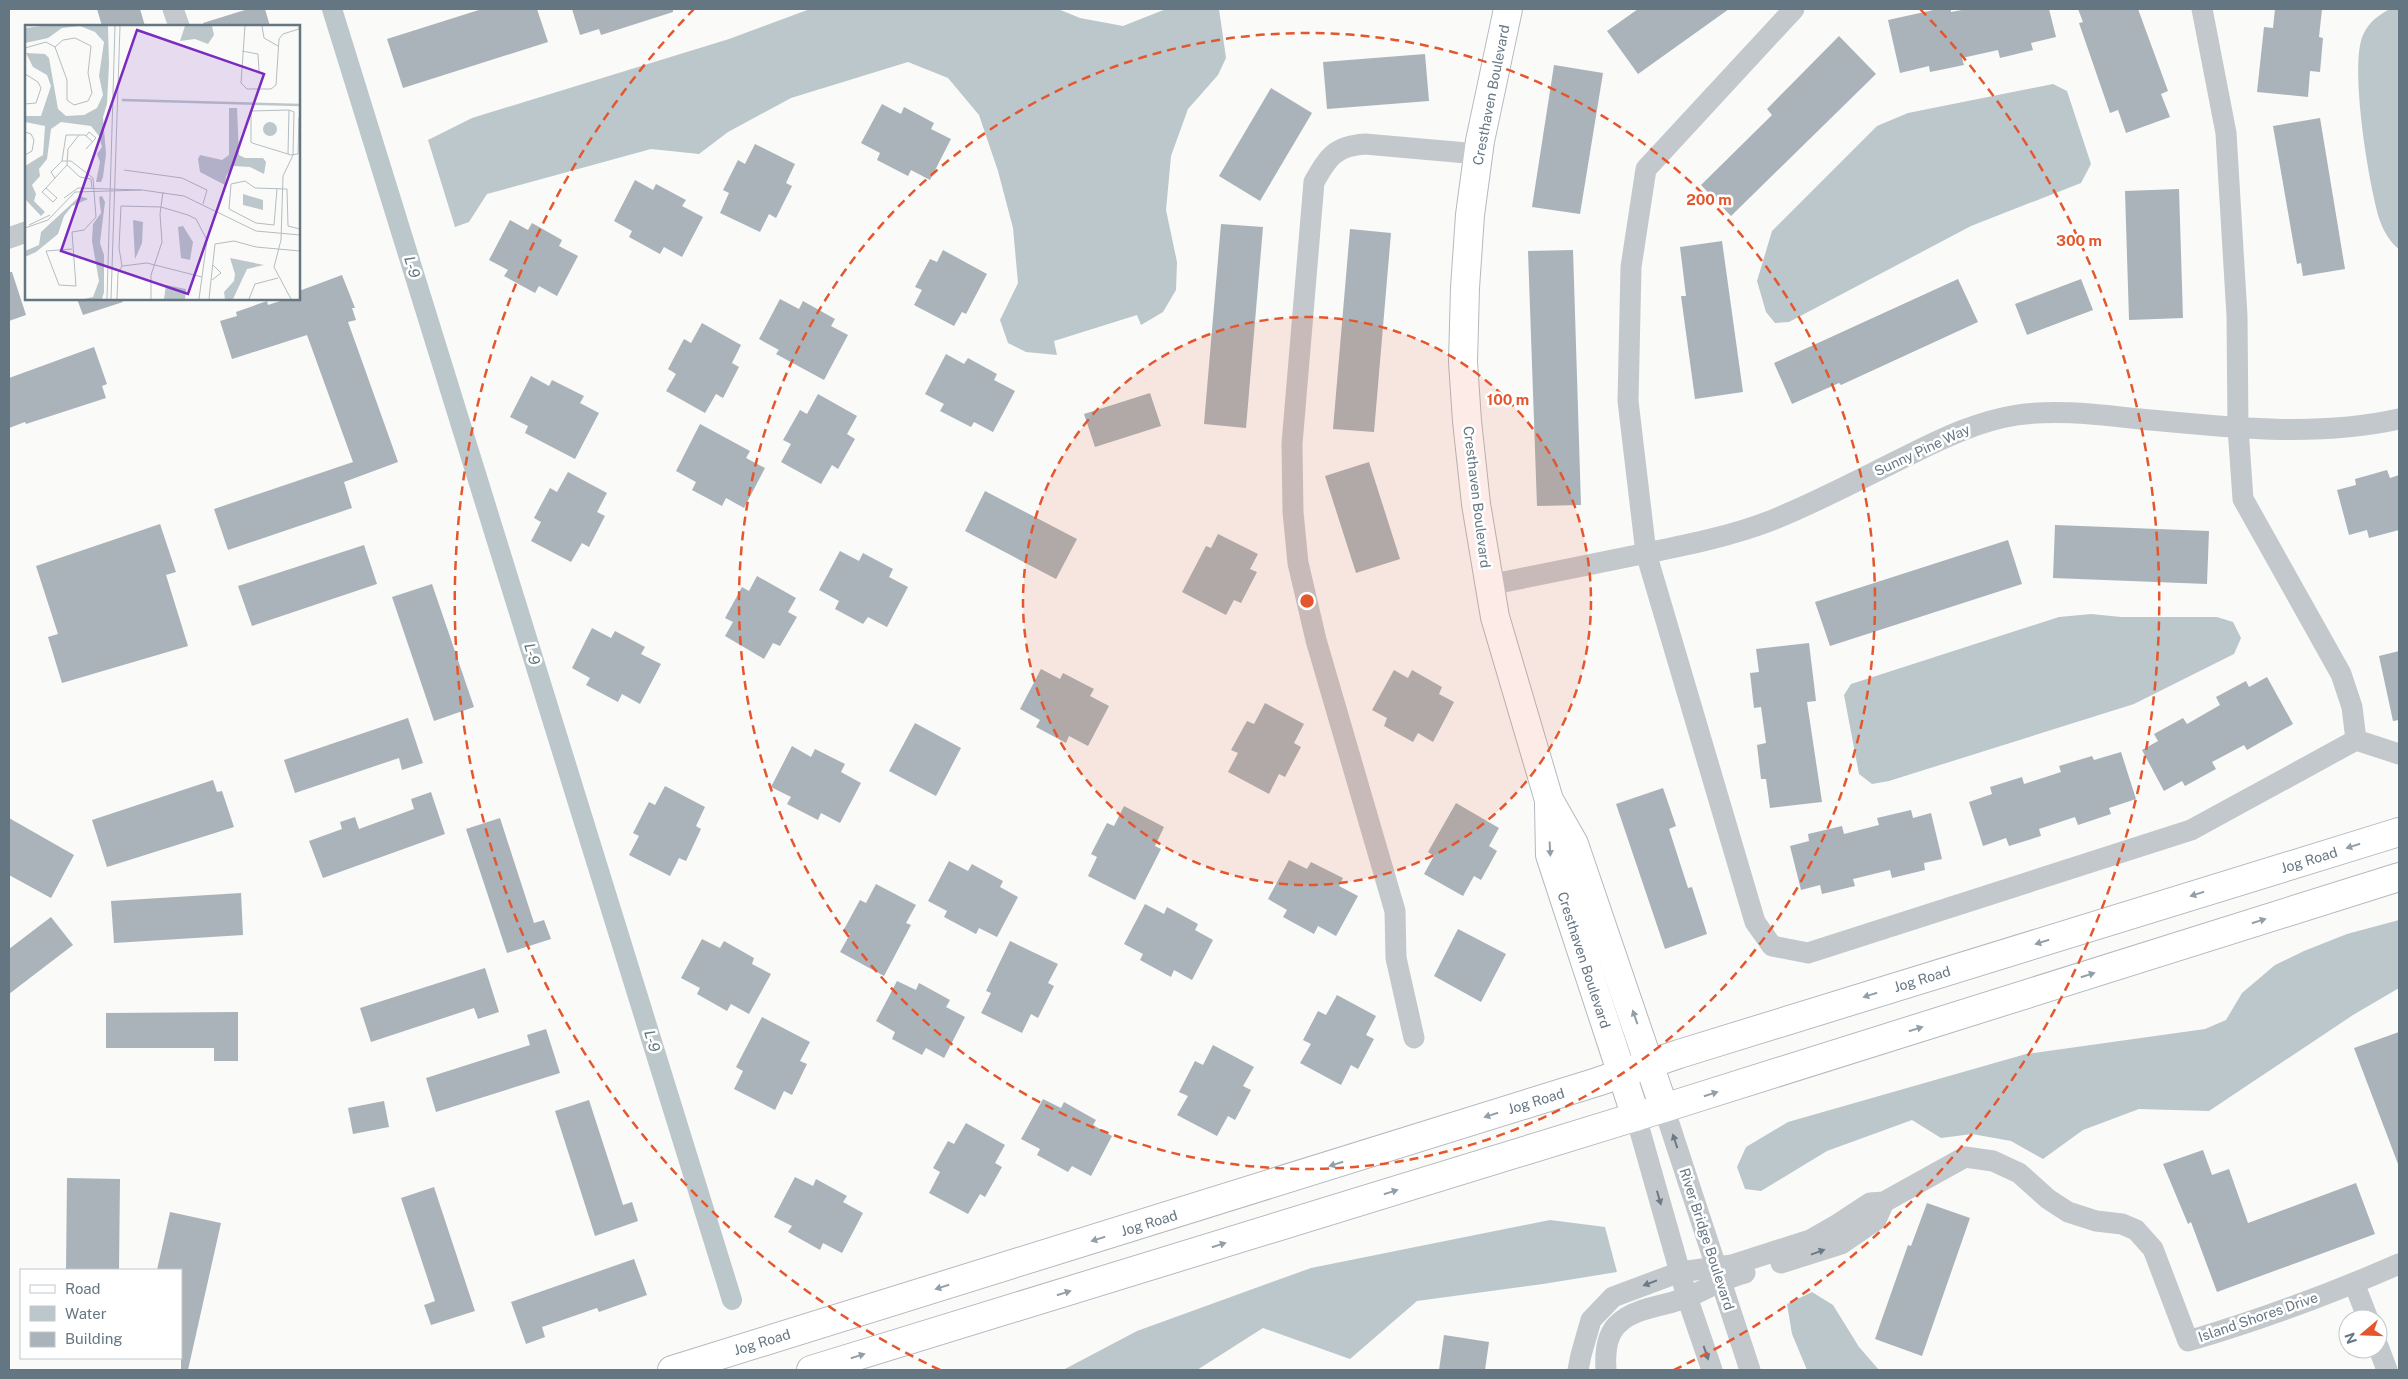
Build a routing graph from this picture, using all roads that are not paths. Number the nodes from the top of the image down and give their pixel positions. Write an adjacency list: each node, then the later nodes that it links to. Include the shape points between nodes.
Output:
1 (173, 9): 5 (street)
2 (1508, 9): 6 (main road, Cresthaven Boulevard)
3 (1794, 9): 11 (street, via 1646,169 1631,267 1628,401)
4 (2202, 9): 10 (street, via 2226,133 2237,316)
5 (179, 25)
6 (1478, 154): 12 (main road, Cresthaven Boulevard, via 1466,274 1463,362 1476,504); 18 (street, via 1365,144 1347,145 1327,158 1314,182 1292,444 1292,512 1298,563 1316,640 1395,911 1396,958)
7 (25, 232): 8 (street)
8 (9, 238)
9 (2399, 418): 10 (street, Sunny Pine Way, via 2345,428 2293,431)
10 (2238, 428): 11 (street, Sunny Pine Way, via 2051,412 2018,415 1955,433 1771,520 1719,538); 13 (street, via 2243,500 2341,674 2352,708)
11 (1646, 553): 12 (street, Sunny Pine Way); 13 (street, via 1755,922 1772,946 1808,952 2191,830)
12 (1488, 585): 15 (main road, Cresthaven Boulevard)
13 (2356, 740): 14 (street)
14 (2399, 754)
15 (1549, 800): 19 (main road, Cresthaven Boulevard, one-way to 15, via 1574,844); 20 (main road, Cresthaven Boulevard, one-way to 20, via 1550,855)
16 (2399, 832): 19 (main road, Jog Road, one-way to 19)
17 (2399, 877): 21 (main road, one-way to 17)
18 (1414, 1038)
19 (1651, 1063): 20 (main road, Jog Road); 21 (main road, Cresthaven Boulevard)
20 (1621, 1074): 22 (main road, Cresthaven Boulevard); 23 (main road, Jog Road, one-way to 23)
21 (1664, 1108): 22 (main road); 25 (street, River Bridge Boulevard, one-way to 21)
22 (1636, 1117): 26 (street, one-way to 26); 29 (main road, one-way to 22)
23 (1022, 1263): 29 (main road); 31 (main road, Jog Road, one-way to 31)
24 (2399, 1264): 27 (street, Island Shores Drive)
25 (1723, 1271): 26 (street); 27 (street, Island Shores Drive, via 1810,1240 1870,1203 1884,1202 1965,1157 1993,1161 2019,1173 2048,1200 2068,1212 2096,1222 2122,1224 2136,1230 2153,1249 2188,1341 2243,1325); 28 (street); 36 (street, River Bridge Boulevard)
26 (1680, 1272): 28 (street); 33 (street, one-way to 33, via 1613,1297 1592,1320)
27 (2354, 1283): 30 (street)
28 (1688, 1297): 34 (street, via 1631,1315 1618,1323 1606,1350); 35 (street, one-way to 35)
29 (1034, 1302): 32 (main road, one-way to 29)
30 (2364, 1309)
31 (672, 1370)
32 (812, 1370)
33 (1578, 1370)
34 (1606, 1370)
35 (1712, 1370)
36 (1750, 1370)

